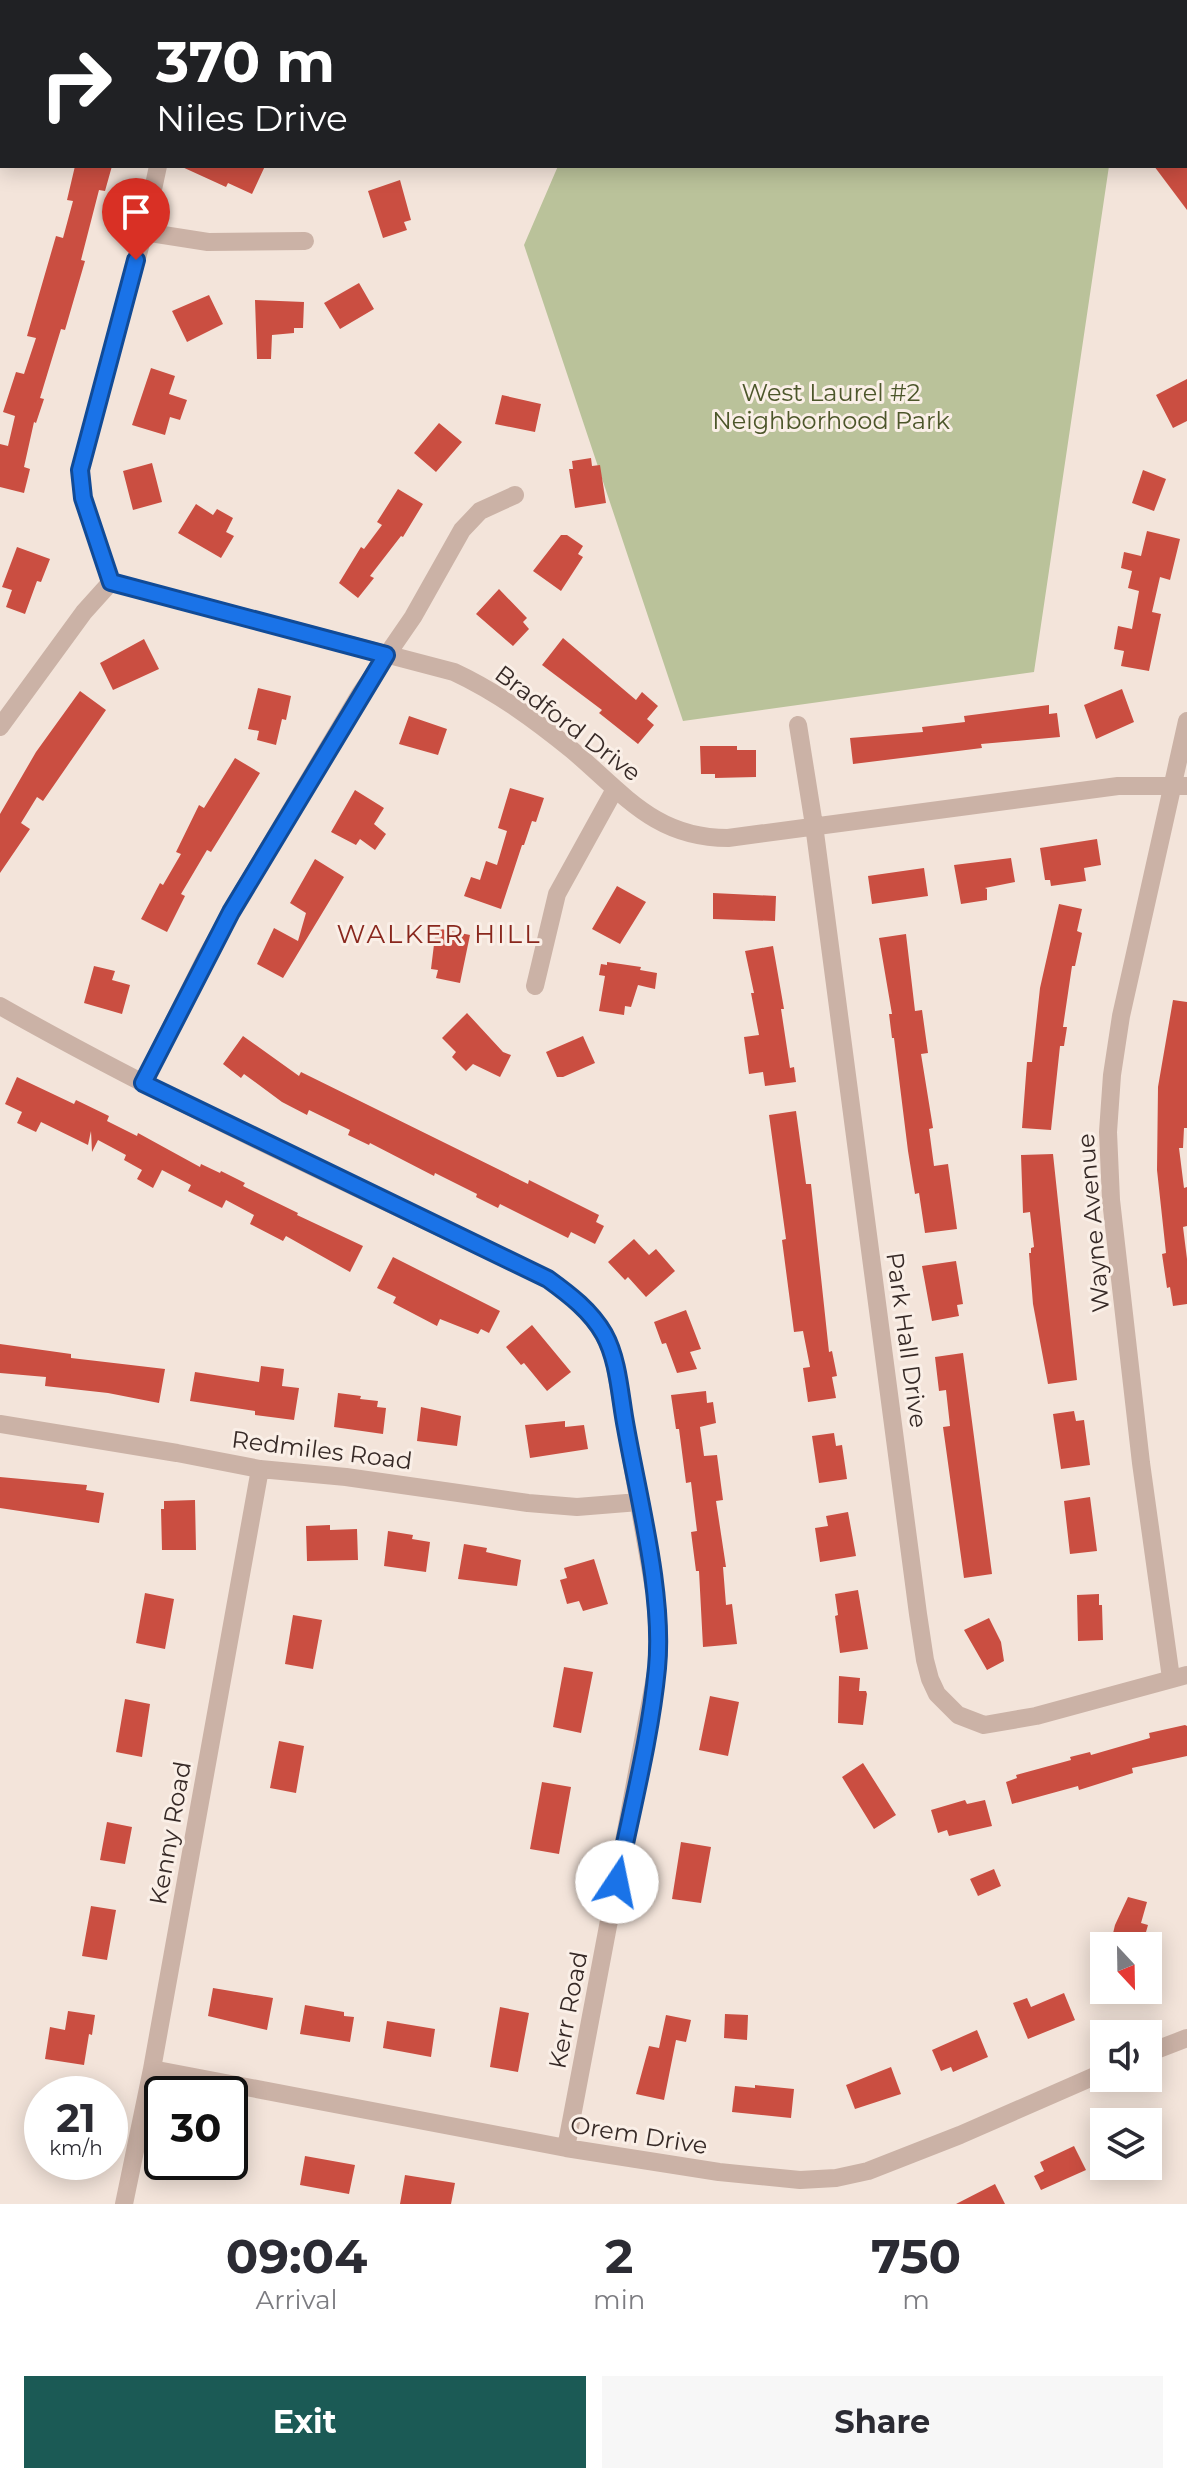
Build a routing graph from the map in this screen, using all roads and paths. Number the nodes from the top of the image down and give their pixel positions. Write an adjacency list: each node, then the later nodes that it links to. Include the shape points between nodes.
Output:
1 (158, 168): 2 (street)
2 (144, 232): 3 (street, via 208,242); 5 (street, via 80,470 83,498)
3 (305, 241)
4 (515, 495): 6 (street, via 469,520)
5 (111, 582): 6 (street, Bradford Drive); 9 (street)
6 (386, 655): 11 (street, Bradford Drive, via 454,672 484,687); 15 (street, via 244,889)
7 (1187, 721): 10 (street, Wayne Avenue)
8 (798, 725): 12 (street, Park Hall Drive)
9 (0, 727)
10 (1180, 786): 12 (street, Bradford Drive, via 1118,786); 19 (street, Wayne Avenue, via 1121,1016 1108,1132 1141,1463)
11 (615, 789): 12 (street, Bradford Drive, via 657,821 700,837); 13 (street, via 557,894)
12 (814, 825): 19 (street, Park Hall Drive, via 930,1679 948,1708 984,1725)
13 (535, 986)
14 (0, 1006): 15 (street, Kerr Road)
15 (143, 1083): 18 (street, Kerr Road, via 570,1294 610,1346)
16 (0, 1424): 17 (street, Redmiles Road)
17 (260, 1469): 18 (street, Redmiles Road, via 565,1506); 22 (street, Kenny Road)
18 (639, 1502): 24 (street, Kerr Road, via 655,1595 657,1667)
19 (1179, 1677)
20 (1187, 2038): 21 (street)
21 (1162, 2048)
22 (152, 2069): 24 (street, Orem Drive); 25 (street, Kenny Road)
23 (1090, 2078): 24 (street, Orem Drive, via 906,2157 836,2178 719,2172)
24 (566, 2148)
25 (124, 2204)

